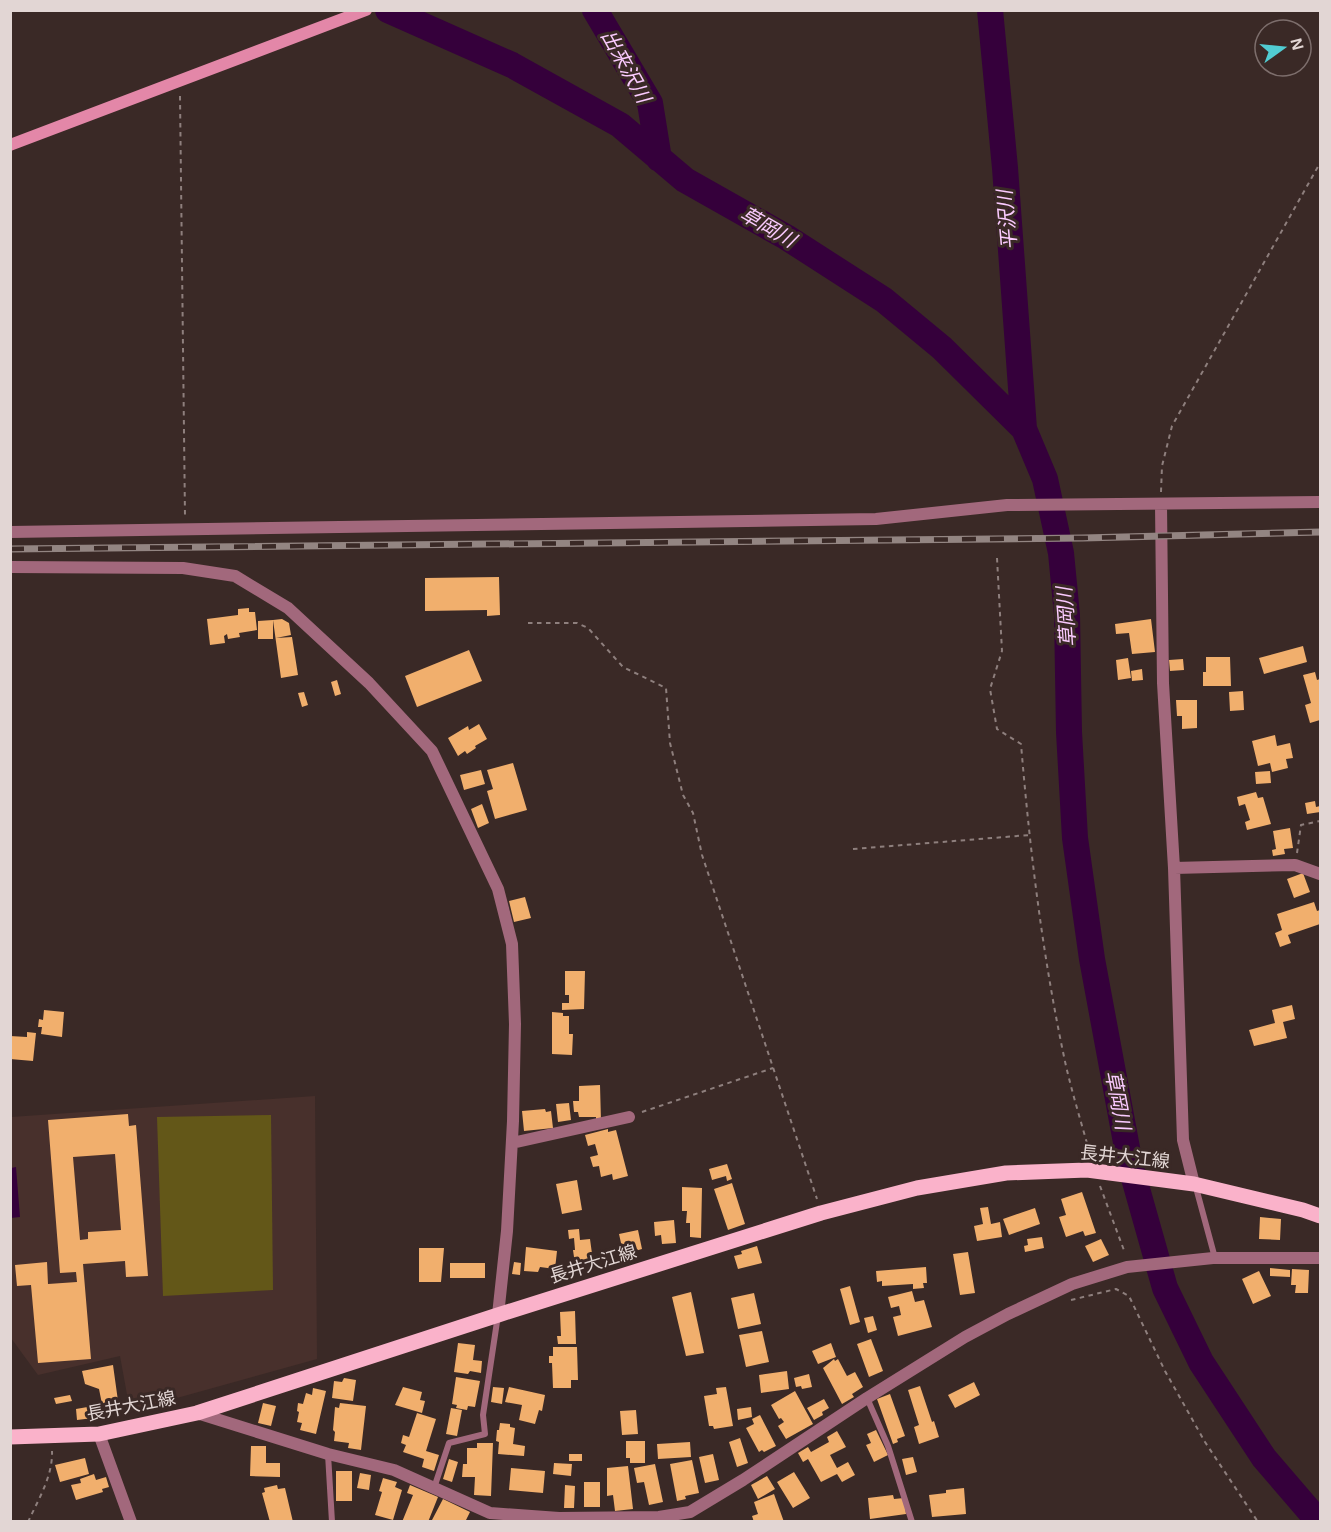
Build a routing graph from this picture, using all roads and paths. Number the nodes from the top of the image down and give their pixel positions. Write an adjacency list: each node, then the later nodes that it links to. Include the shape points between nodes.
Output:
1 (366, 10): 2 (street)
2 (180, 81): 3 (street); 7 (path)
3 (10, 145)
4 (1320, 164): 6 (path, via 1172,426 1162,466)
5 (1320, 502): 6 (street)
6 (1161, 505): 7 (street, via 1007,505 876,519); 16 (street, via 1163,683)
7 (184, 530): 8 (street)
8 (10, 532)
9 (997, 558): 13 (path, via 1002,651 990,689 997,729 1020,744)
10 (10, 567): 20 (street, via 183,568 235,576 288,608 369,683 432,751 498,889 512,944)
11 (528, 623): 18 (path, via 577,622 588,628 623,667 666,688 670,742 683,795 693,813 702,855)
12 (1320, 821): 15 (path, via 1301,825)
13 (1030, 836): 14 (path); 21 (path, via 1047,963)
14 (853, 849)
15 (1295, 865): 16 (street); 17 (street)
16 (1174, 868): 22 (street, via 1183,1140)
17 (1320, 874)
18 (773, 1068): 19 (path); 23 (path)
19 (629, 1117): 20 (street)
20 (512, 1143): 29 (street)
21 (1090, 1170): 22 (main road, 長井大江線); 23 (main road, 長井大江線, via 1006,1173 917,1188); 27 (path)
22 (1194, 1184): 24 (main road, 長井大江線); 25 (lane)
23 (821, 1213): 29 (main road, 長井大江線)
24 (1320, 1216)
25 (1214, 1258): 26 (street); 27 (street)
26 (1320, 1258)
27 (1129, 1267): 30 (street, via 1072,1284 1008,1314)
28 (1066, 1301): 41 (path, via 1116,1289 1129,1296 1205,1442)
29 (498, 1315): 31 (main road, 長井大江線); 36 (lane, via 483,1415 485,1434 449,1443)
30 (867, 1398): 36 (street, via 690,1512 617,1518 490,1513); 40 (lane, via 888,1446)
31 (197, 1413): 32 (main road, 長井大江線); 35 (street)
32 (99, 1434): 33 (main road, 長井大江線); 38 (street)
33 (52, 1436): 34 (main road, 長井大江線); 37 (path, via 53,1460)
34 (10, 1437)
35 (328, 1454): 36 (street, via 394,1470); 39 (lane)
36 (434, 1488)
37 (28, 1521)
38 (131, 1521)
39 (332, 1521)
40 (912, 1521)
41 (1258, 1521)

